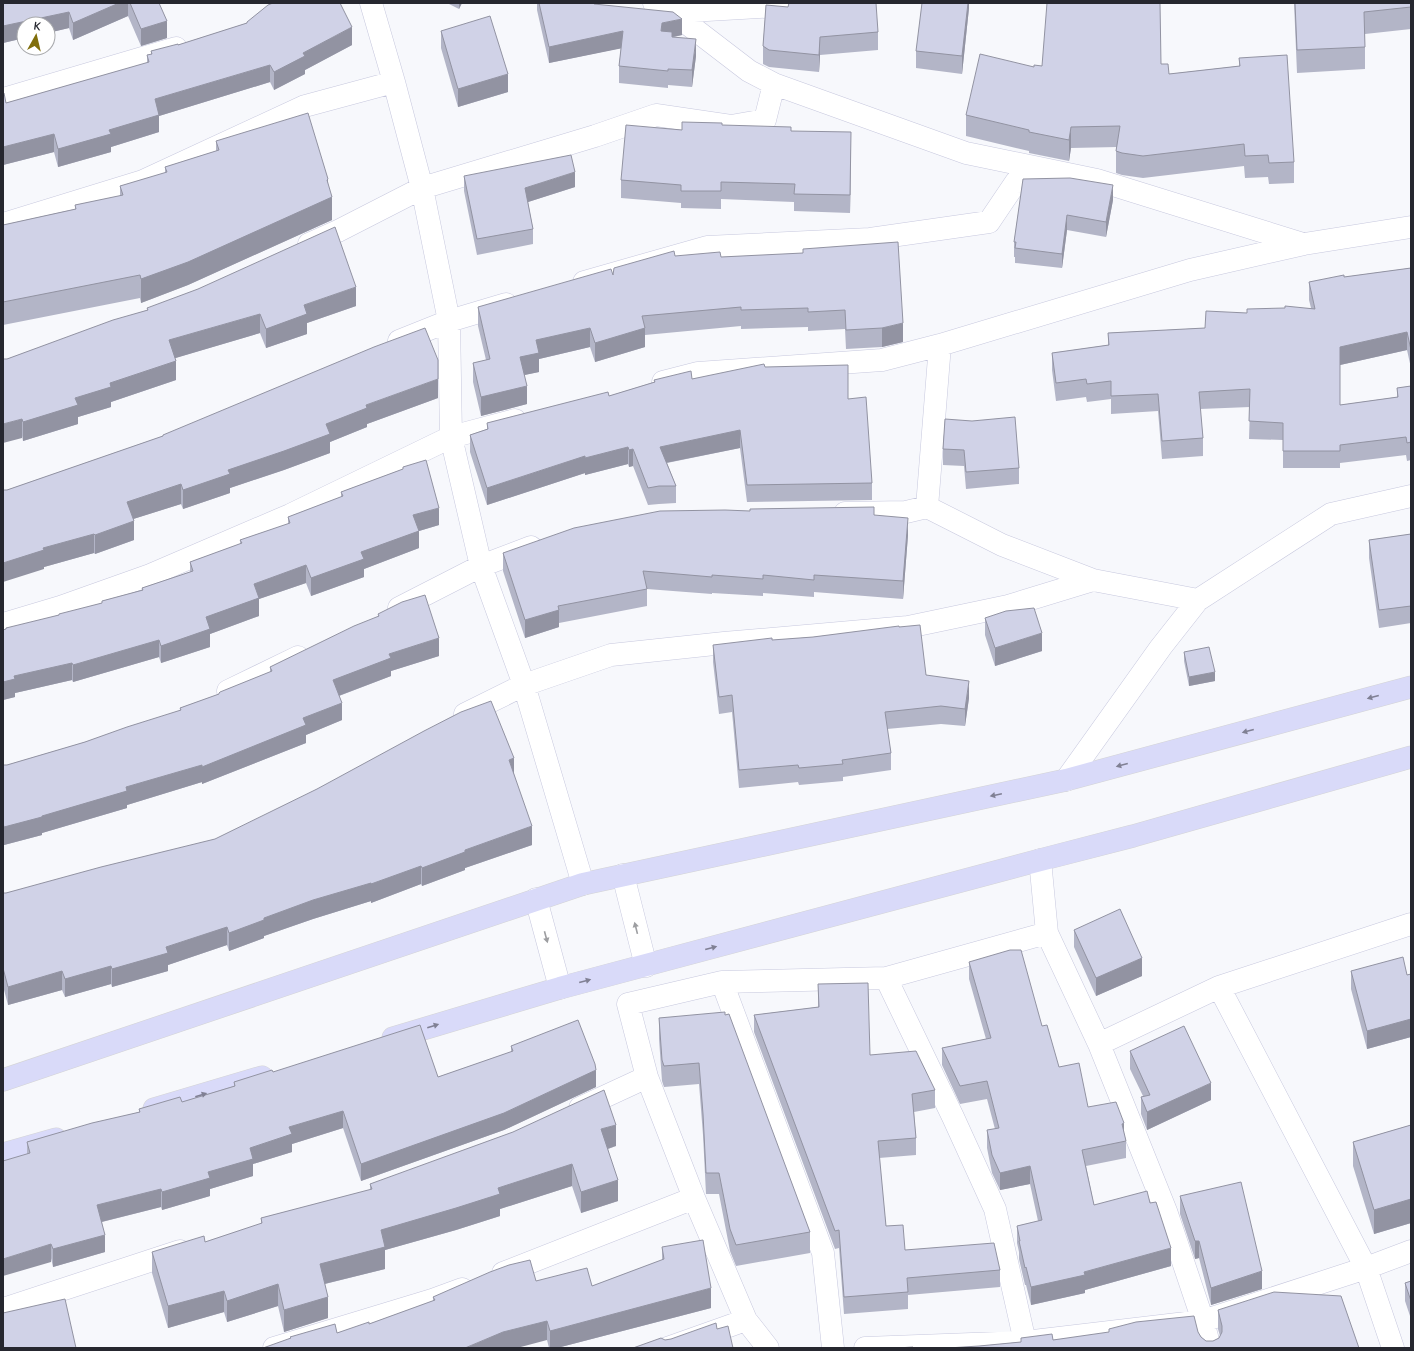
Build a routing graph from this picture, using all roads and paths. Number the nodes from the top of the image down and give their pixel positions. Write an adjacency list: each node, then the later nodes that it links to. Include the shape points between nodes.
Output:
1 (371, 3): 5 (street)
2 (832, 3): 3 (street)
3 (663, 7): 6 (street, via 749,71)
4 (192, 44): 7 (street)
5 (394, 82): 9 (street); 10 (street, via 305,106 143,181)
6 (774, 84): 8 (street, via 966,153); 9 (street, via 765,120 731,126 656,114 595,136)
7 (3, 99)
8 (1097, 180): 12 (street); 14 (street, via 1016,182 989,222 870,239 707,247)
9 (422, 188): 13 (street); 16 (street)
10 (3, 224)
11 (1411, 227): 12 (street)
12 (1304, 244): 17 (street, via 1190,270)
13 (294, 251)
14 (563, 288)
15 (525, 299): 16 (street)
16 (449, 321): 18 (street); 21 (street)
17 (940, 345): 19 (street, via 882,360 698,373); 23 (street)
18 (379, 350)
19 (644, 387)
20 (536, 415): 21 (street)
21 (451, 437): 26 (street); 30 (street, via 290,515 150,574)
22 (1411, 496): 28 (street, via 1331,514)
23 (927, 507): 24 (street, via 906,512); 27 (street, via 1002,545)
24 (828, 514)
25 (552, 540): 26 (street)
26 (481, 566): 29 (street); 32 (street)
27 (1093, 580): 28 (street); 32 (street, via 1008,606 908,627 611,656)
28 (1198, 600): 37 (street, via 1161,647)
29 (380, 617)
30 (3, 624)
31 (318, 647): 34 (street)
32 (524, 685): 35 (street); 40 (street)
33 (1411, 687): 37 (main road, one-way to 37)
34 (214, 698)
35 (446, 724)
36 (1411, 756): 38 (main road)
37 (1066, 780): 39 (main road, one-way to 39)
38 (1040, 860): 43 (street); 44 (main road, one-way to 38)
39 (623, 875): 40 (main road); 44 (street, one-way to 39)
40 (583, 884): 41 (main road)
41 (536, 900): 48 (street, one-way to 48); 53 (main road)
42 (1411, 924): 47 (street)
43 (1047, 933): 45 (street); 50 (street)
44 (646, 966): 48 (main road, one-way to 44)
45 (886, 978): 46 (street); 65 (street, via 995,1209)
46 (722, 982): 52 (street, via 628,1004); 69 (street, via 823,1253)
47 (1219, 987): 50 (street); 61 (street)
48 (560, 988): 49 (main road, one-way to 48)
49 (377, 1043)
50 (1099, 1044): 64 (street, via 1166,1211)
51 (278, 1072): 54 (main road, one-way to 51)
52 (647, 1076): 55 (street); 58 (street)
53 (3, 1080)
54 (133, 1116)
55 (560, 1118)
56 (72, 1134): 57 (main road)
57 (3, 1154)
58 (694, 1198): 63 (street); 66 (street, via 432,1300)
59 (196, 1246): 62 (street)
60 (1411, 1251): 61 (street)
61 (1366, 1268): 64 (street); 72 (street)
62 (3, 1309)
63 (746, 1320): 67 (street); 68 (street)
64 (1203, 1321): 65 (street); 71 (street)
65 (1025, 1342): 70 (street)
66 (274, 1348)
67 (667, 1348)
68 (768, 1348)
69 (832, 1348)
70 (864, 1348)
71 (1210, 1348)
72 (1394, 1348)

